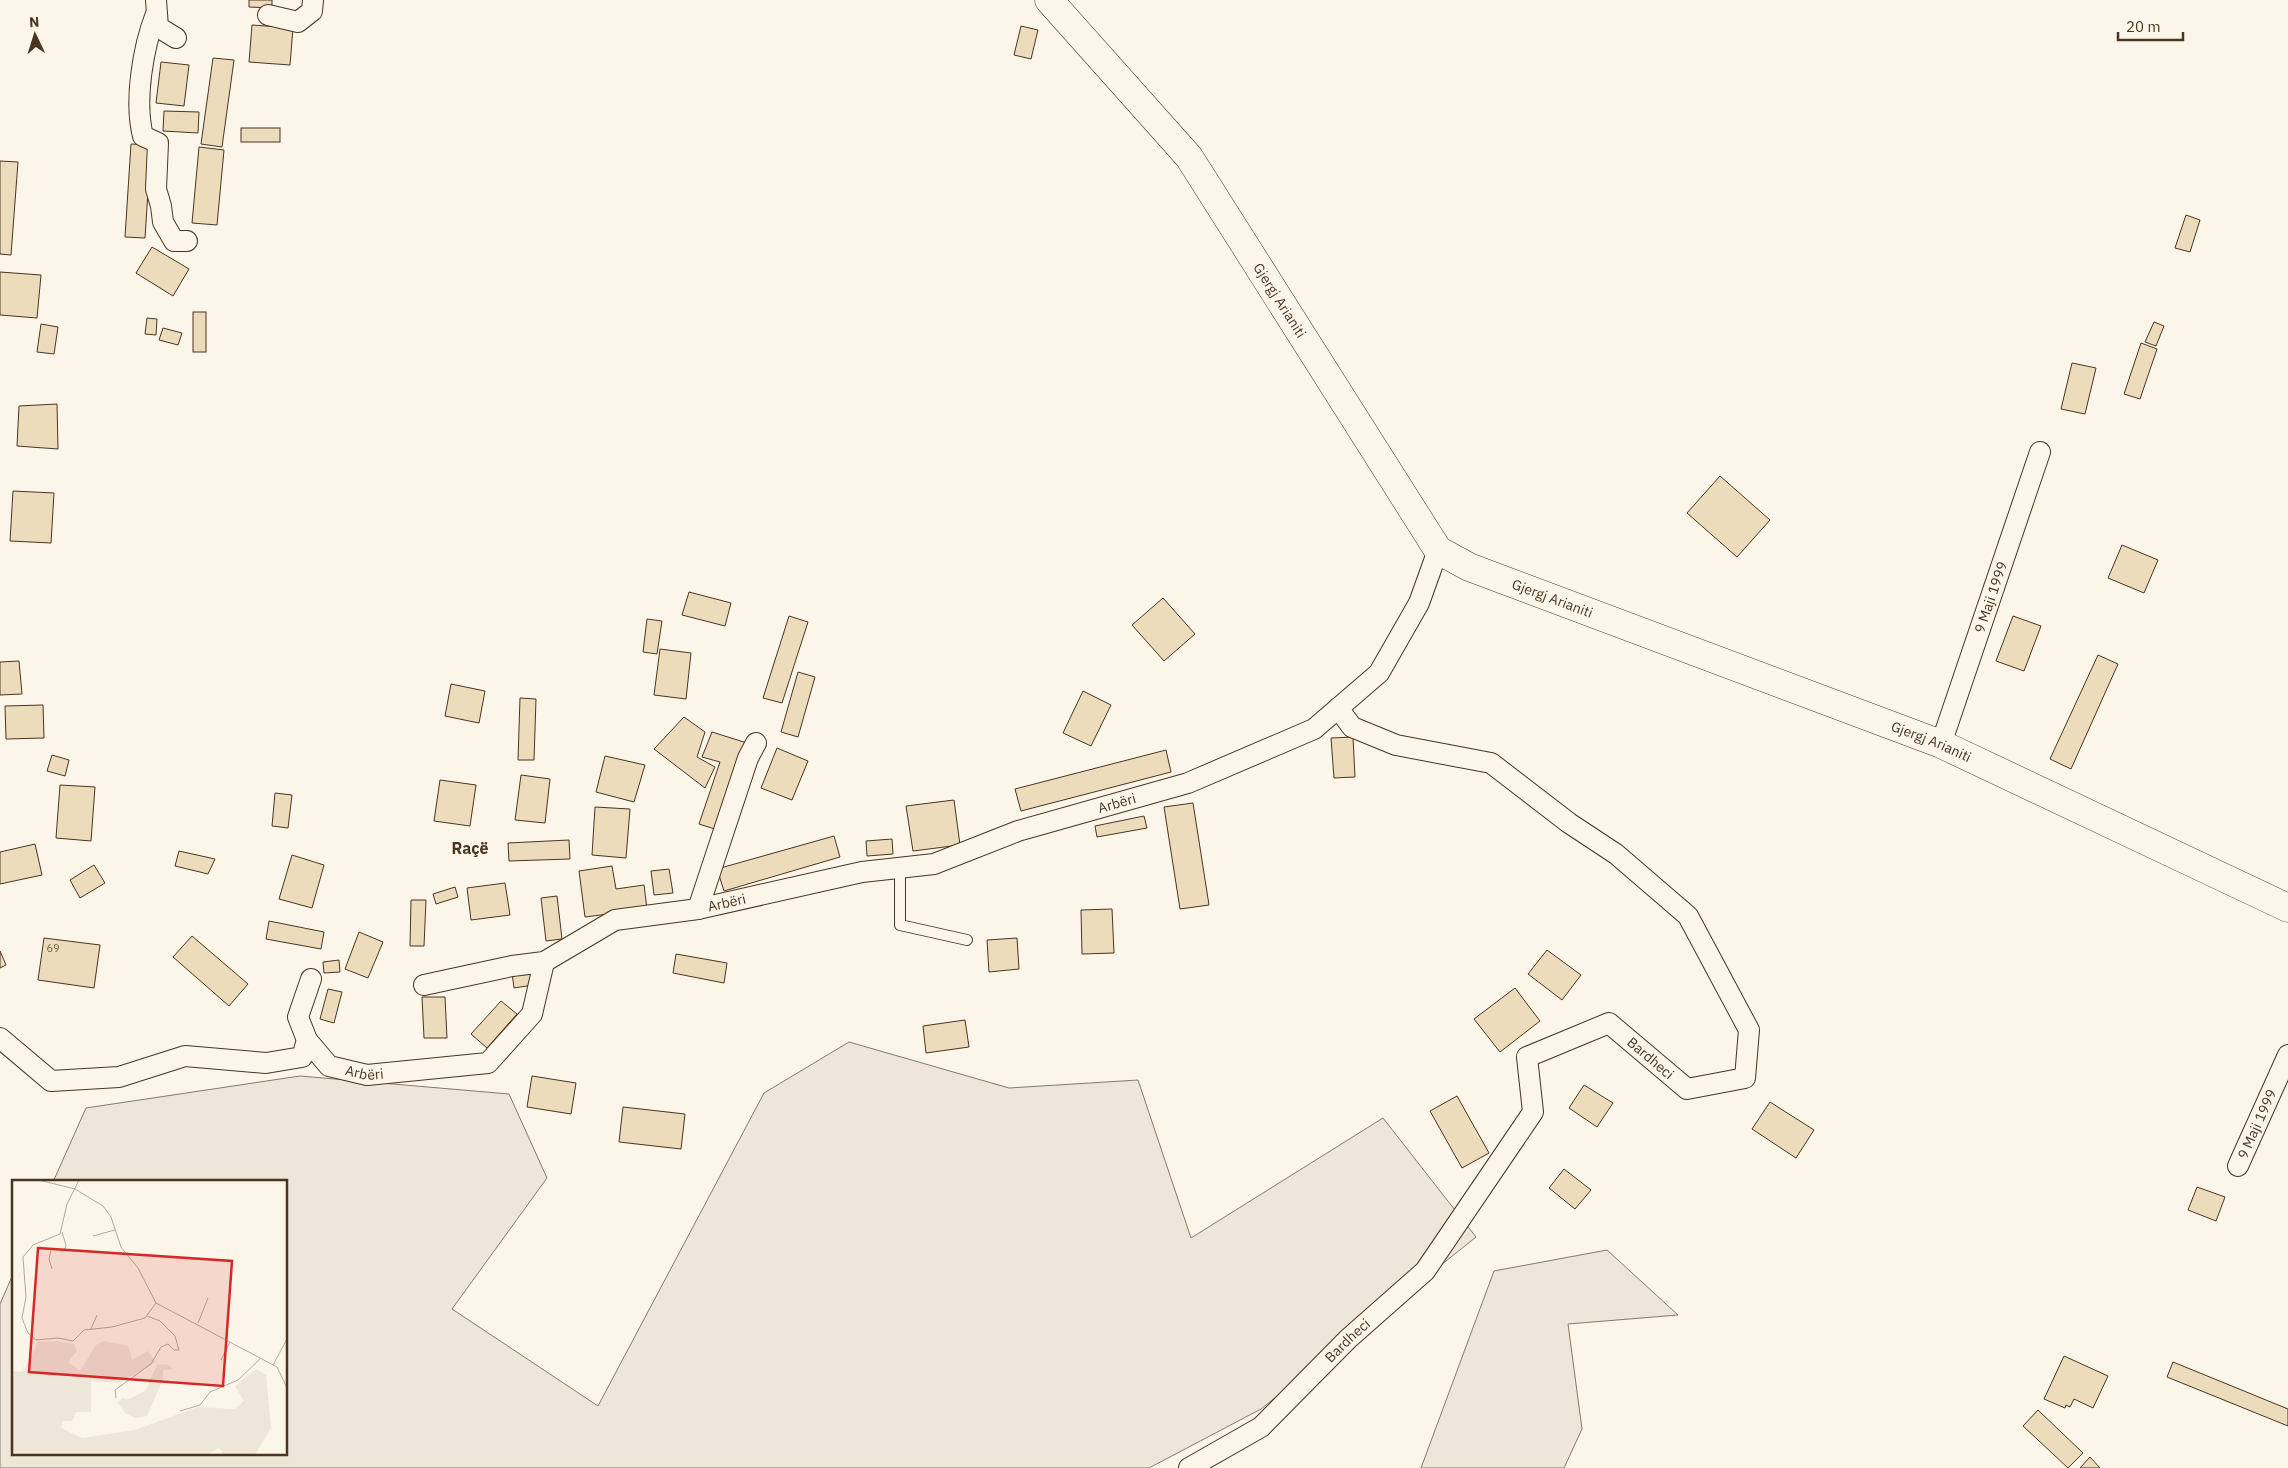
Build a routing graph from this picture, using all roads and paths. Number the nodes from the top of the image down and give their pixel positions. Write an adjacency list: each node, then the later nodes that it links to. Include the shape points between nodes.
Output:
1 (313, 0): 4 (street, via 312,11 298,22)
2 (1049, 0): 8 (main road, Gjergj Arianiti, via 1189,157)
3 (156, 7): 5 (street, via 158,27); 6 (street, via 148,35 138,103 139,122 143,136 158,144 156,189 163,222 174,241)
4 (268, 15)
5 (176, 38)
6 (187, 241)
7 (2040, 452): 11 (street, 9 Maji 1999)
8 (1438, 550): 9 (street, Arbëri, via 1419,603 1379,673); 11 (main road, Gjergj Arianiti, via 1468,567)
9 (1338, 708): 12 (street, Arbëri, via 1314,729 1188,783 1018,831 934,864); 23 (street, Bardheci, via 1352,727 1396,745 1491,763 1616,854 1688,916 1749,1030 1745,1078 1687,1089 1609,1023 1527,1057 1532,1112 1425,1271 1348,1340 1261,1427)
10 (756, 743): 14 (street, Arbëri, via 748,758)
11 (1941, 744): 13 (main road, Gjergj Arianiti)
12 (900, 868): 14 (street, Arbëri, via 862,872); 15 (lane, via 900,925)
13 (2288, 908)
14 (698, 909): 16 (street, Arbëri, via 615,920)
15 (967, 940)
16 (544, 962): 18 (street); 20 (street, Arbëri, via 532,1014 488,1063 367,1075 329,1066)
17 (311, 979): 20 (street, Arbëri, via 298,1017)
18 (424, 985)
19 (0, 1038): 20 (street, via 51,1081 119,1077 186,1056 266,1064 302,1057)
20 (307, 1040)
21 (2288, 1055): 22 (street, 9 Maji 1999)
22 (2238, 1166)
23 (1189, 1468)

